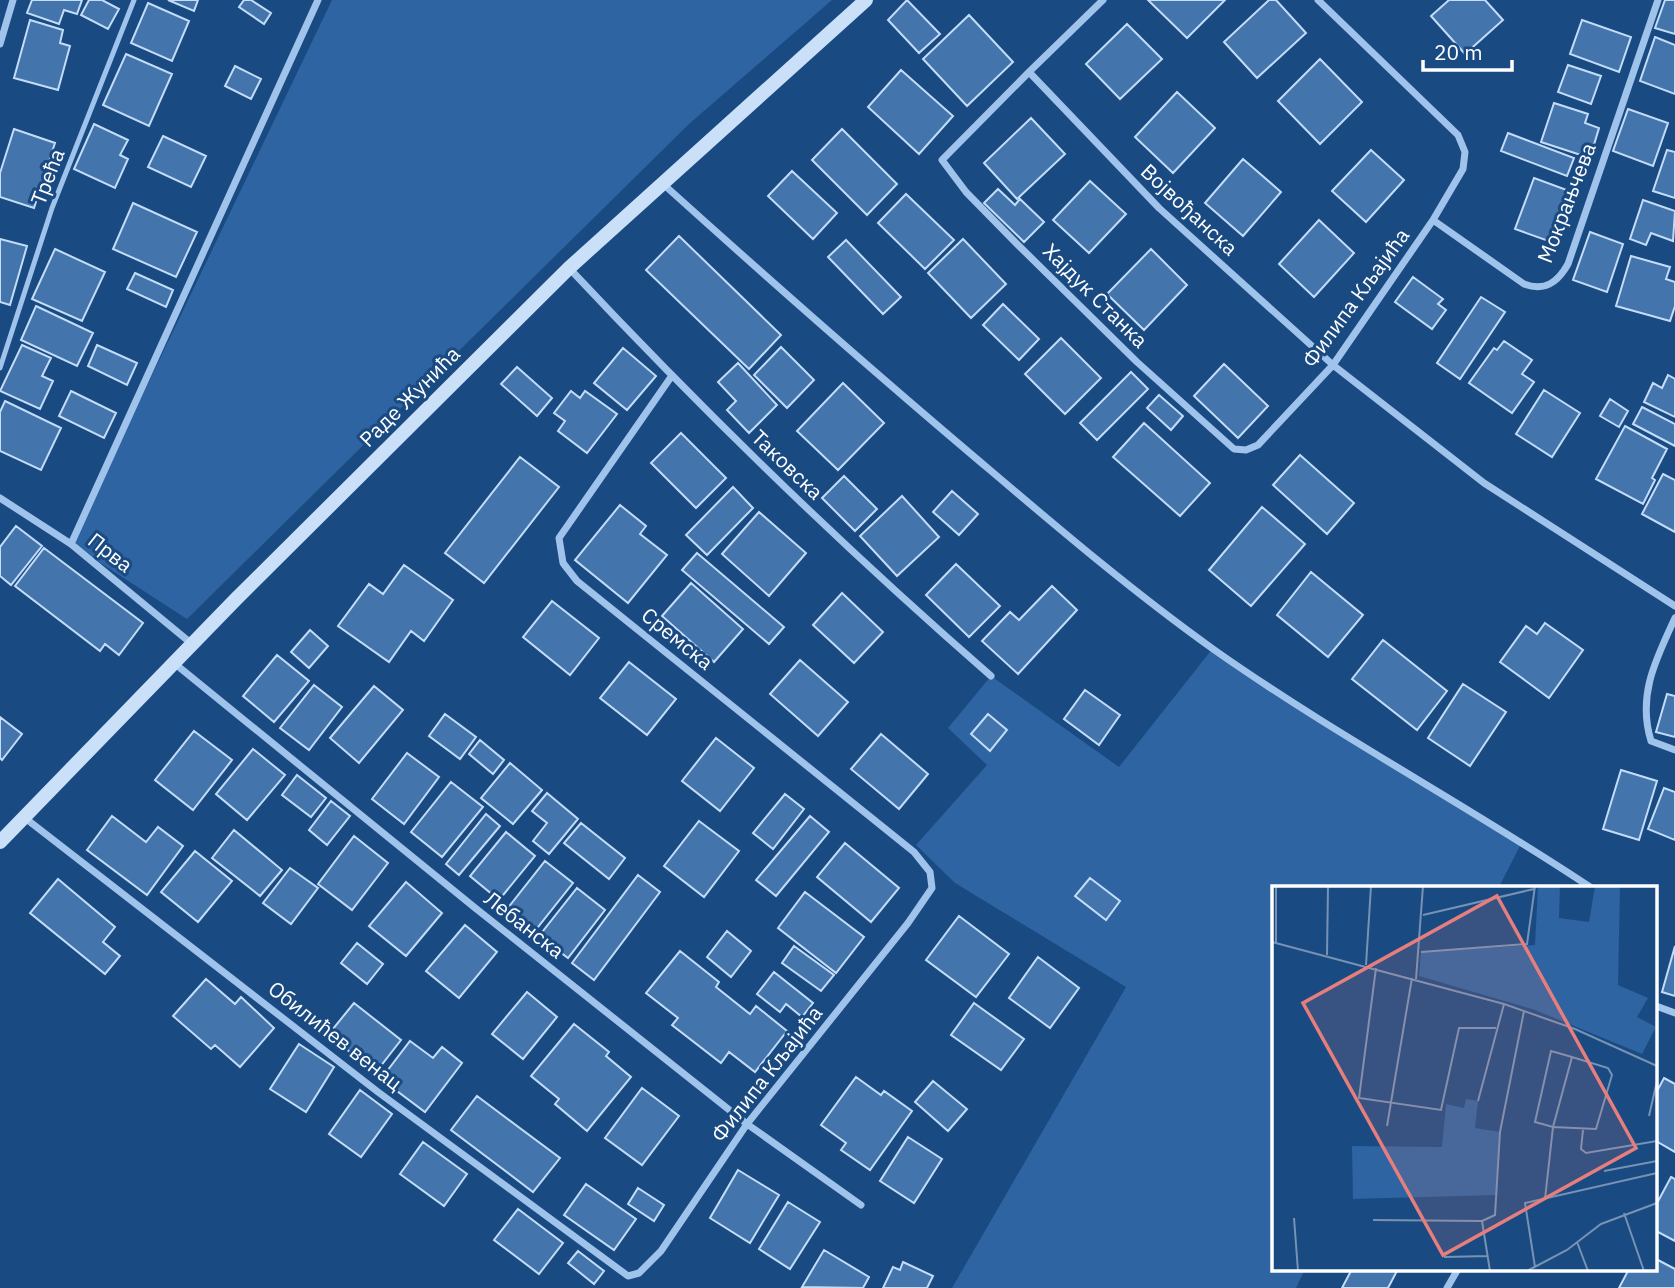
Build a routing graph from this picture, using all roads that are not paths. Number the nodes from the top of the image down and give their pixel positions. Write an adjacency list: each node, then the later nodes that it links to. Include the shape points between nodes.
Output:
1 (13, 0): 8 (street)
2 (134, 0): 14 (lane, Трећа, via 52,208)
3 (318, 0): 18 (street)
4 (866, 0): 10 (main road, Раде Жунића)
5 (1103, 0): 9 (street)
6 (1318, 0): 11 (street, Филипа Кљајића, via 1458,135 1465,152 1463,169)
7 (1658, 0): 11 (street, Мокрањчева, via 1567,264 1556,281 1541,287 1524,284)
8 (0, 44)
9 (1029, 72): 13 (street, Војвођанска, via 1159,208); 16 (street, Хајдук Станка, via 942,160 966,192 1137,362)
10 (662, 183): 12 (main road, Раде Жунића); 27 (street, via 843,345 1125,582 1321,720)
11 (1433, 220): 13 (street, Филипа Кљајића)
12 (569, 268): 15 (street, Таковска); 21 (main road, Раде Жунића)
13 (1333, 365): 16 (street, Филипа Кљајића, via 1258,445); 19 (street, via 1483,483)
14 (0, 368)
15 (671, 377): 23 (street, Таковска, via 890,588); 28 (street, Сремска, via 559,538 563,563 577,581 914,852 930,872)
16 (1234, 449)
17 (0, 498): 18 (street, Прва)
18 (71, 544): 21 (street, Прва)
19 (1675, 606)
20 (1675, 618): 24 (street, via 1652,669 1645,699 1651,741)
21 (192, 644): 22 (main road, Раде Жунића)
22 (174, 663): 25 (main road, Раде Жунића); 31 (street, Лебанска)
23 (991, 676)
24 (1675, 750)
25 (25, 818): 26 (main road, Раде Жунића); 34 (street, Обилићев венац, via 378,1092)
26 (0, 842)
27 (1588, 886)
28 (932, 888): 31 (street, Филипа Кљајића)
29 (1658, 1007): 30 (street)
30 (1675, 1013)
31 (747, 1124): 32 (street, Лебанска); 34 (street, Филипа Кљајића, via 662,1251 639,1273)
32 (860, 1205)
33 (1457, 1270): 35 (street)
34 (628, 1276)
35 (1447, 1288)

